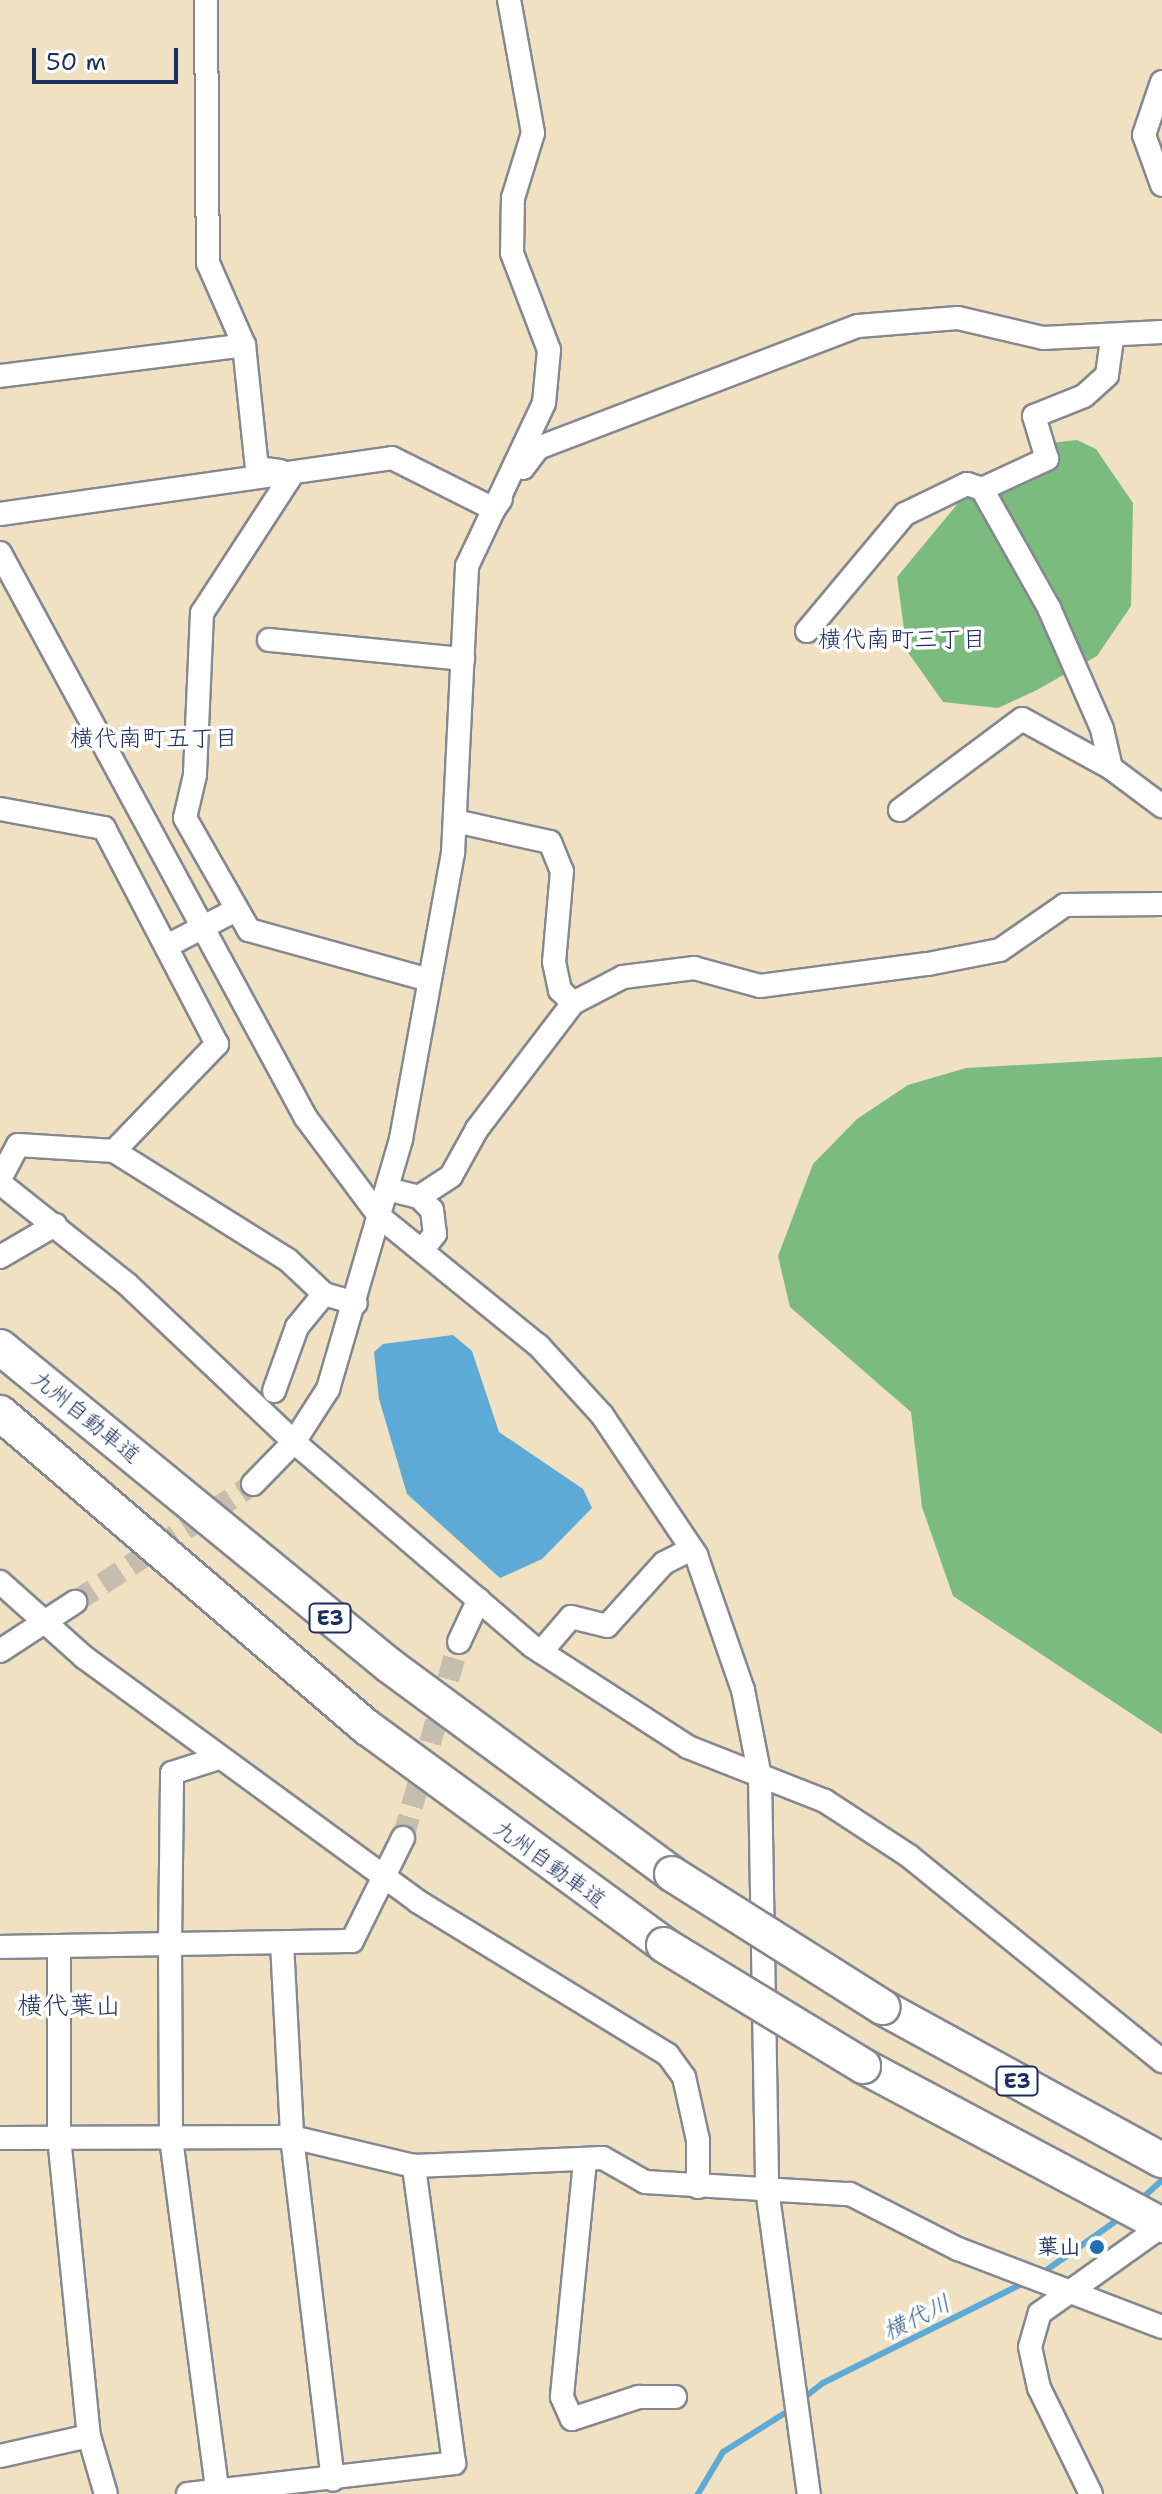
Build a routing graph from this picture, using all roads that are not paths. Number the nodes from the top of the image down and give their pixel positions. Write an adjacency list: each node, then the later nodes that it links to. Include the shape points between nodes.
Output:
1 (206, 0): 7 (street, via 208,263)
2 (509, 0): 11 (street, via 533,133 513,198 512,253 549,350 544,403)
3 (1162, 82): 4 (street, via 1144,135)
4 (1162, 185)
5 (1162, 332): 6 (street)
6 (1112, 340): 10 (street, via 1107,375 1084,396 1034,416 1047,459); 11 (street, via 1043,338 958,318 858,326 538,448)
7 (244, 345): 8 (street); 9 (street, via 257,468)
8 (0, 376)
9 (293, 473): 11 (street, via 392,458); 12 (street); 23 (street, via 202,613 195,775 185,818)
10 (982, 489): 14 (street, via 967,484 905,514); 17 (street, via 1049,608 1102,729)
11 (494, 509): 16 (street, via 467,566)
12 (0, 514)
13 (0, 553): 24 (street)
14 (807, 631)
15 (269, 640): 16 (street)
16 (463, 659): 21 (street)
17 (1111, 768): 18 (street); 20 (street, via 1022,719)
18 (1162, 806)
19 (0, 809): 25 (street, via 104,828)
20 (900, 810)
21 (455, 821): 26 (street); 27 (street, via 550,842 562,871 554,962 560,990)
22 (1162, 904): 27 (street, via 1065,905 1000,950 928,964 760,986 694,968 641,972)
23 (234, 911): 24 (street); 26 (street, via 249,930)
24 (201, 928): 25 (street); 32 (street, via 306,1118)
25 (167, 946): 28 (street, via 217,1044)
26 (426, 979): 30 (street)
27 (573, 1003): 31 (street, via 477,1129 451,1176)
28 (114, 1151): 29 (street, via 18,1145); 36 (street, via 288,1260)
29 (0, 1181): 33 (street)
30 (387, 1189): 31 (street); 32 (street)
31 (419, 1197): 34 (street, via 432,1210 435,1234)
32 (380, 1217): 34 (street); 37 (street)
33 (55, 1225): 35 (street); 41 (street)
34 (422, 1250): 43 (street, via 539,1346 602,1415)
35 (0, 1257)
36 (324, 1294): 37 (street); 39 (street, via 297,1327)
37 (356, 1303): 41 (street, via 328,1389)
38 (0, 1347): 64 (highway, 九州自動車道 / E3, bridge, via 390,1666 672,1874 882,2007)
39 (274, 1391)
40 (0, 1413): 69 (highway, 九州自動車道, bridge, via 368,1728 664,1945 863,2066)
41 (294, 1442): 42 (street); 45 (street)
42 (253, 1484)
43 (692, 1549): 50 (street, via 664,1563 607,1626 571,1617); 52 (street, via 743,1690)
44 (0, 1582): 47 (street)
45 (479, 1599): 48 (street); 50 (street)
46 (75, 1602): 47 (street)
47 (46, 1620): 49 (street); 51 (street)
48 (459, 1642)
49 (0, 1651)
50 (541, 1652): 52 (street, via 688,1747)
51 (219, 1758): 54 (street); 56 (street, via 172,1773)
52 (760, 1777): 59 (street, via 825,1801 909,1856); 68 (street)
53 (403, 1838): 54 (street)
54 (386, 1878): 55 (street, via 352,1941); 67 (street, via 512,1965 668,2055 684,2077 698,2140)
55 (282, 1943): 56 (street); 62 (street)
56 (170, 1945): 58 (street); 61 (street)
57 (0, 1947): 58 (street)
58 (59, 1948): 60 (street)
59 (1162, 2061)
60 (59, 2137): 61 (street); 63 (street); 73 (street)
61 (171, 2137): 62 (street); 76 (street)
62 (292, 2137): 66 (street); 75 (street)
63 (0, 2138)
64 (1157, 2157)
65 (585, 2161): 66 (street); 67 (street, via 603,2158 645,2182); 72 (street, via 562,2397 572,2419 639,2397)
66 (414, 2166): 75 (street, via 454,2463)
67 (698, 2187): 68 (street)
68 (767, 2189): 70 (street, via 850,2194 958,2249); 79 (street)
69 (1162, 2225): 70 (street)
70 (1068, 2288): 71 (street); 80 (street, via 1040,2313 1030,2347 1039,2388)
71 (1162, 2327)
72 (675, 2397)
73 (89, 2436): 74 (street); 77 (street)
74 (0, 2456)
75 (333, 2480): 76 (street)
76 (217, 2488): 78 (street)
77 (106, 2494)
78 (188, 2494)
79 (809, 2494)
80 (1091, 2494)

